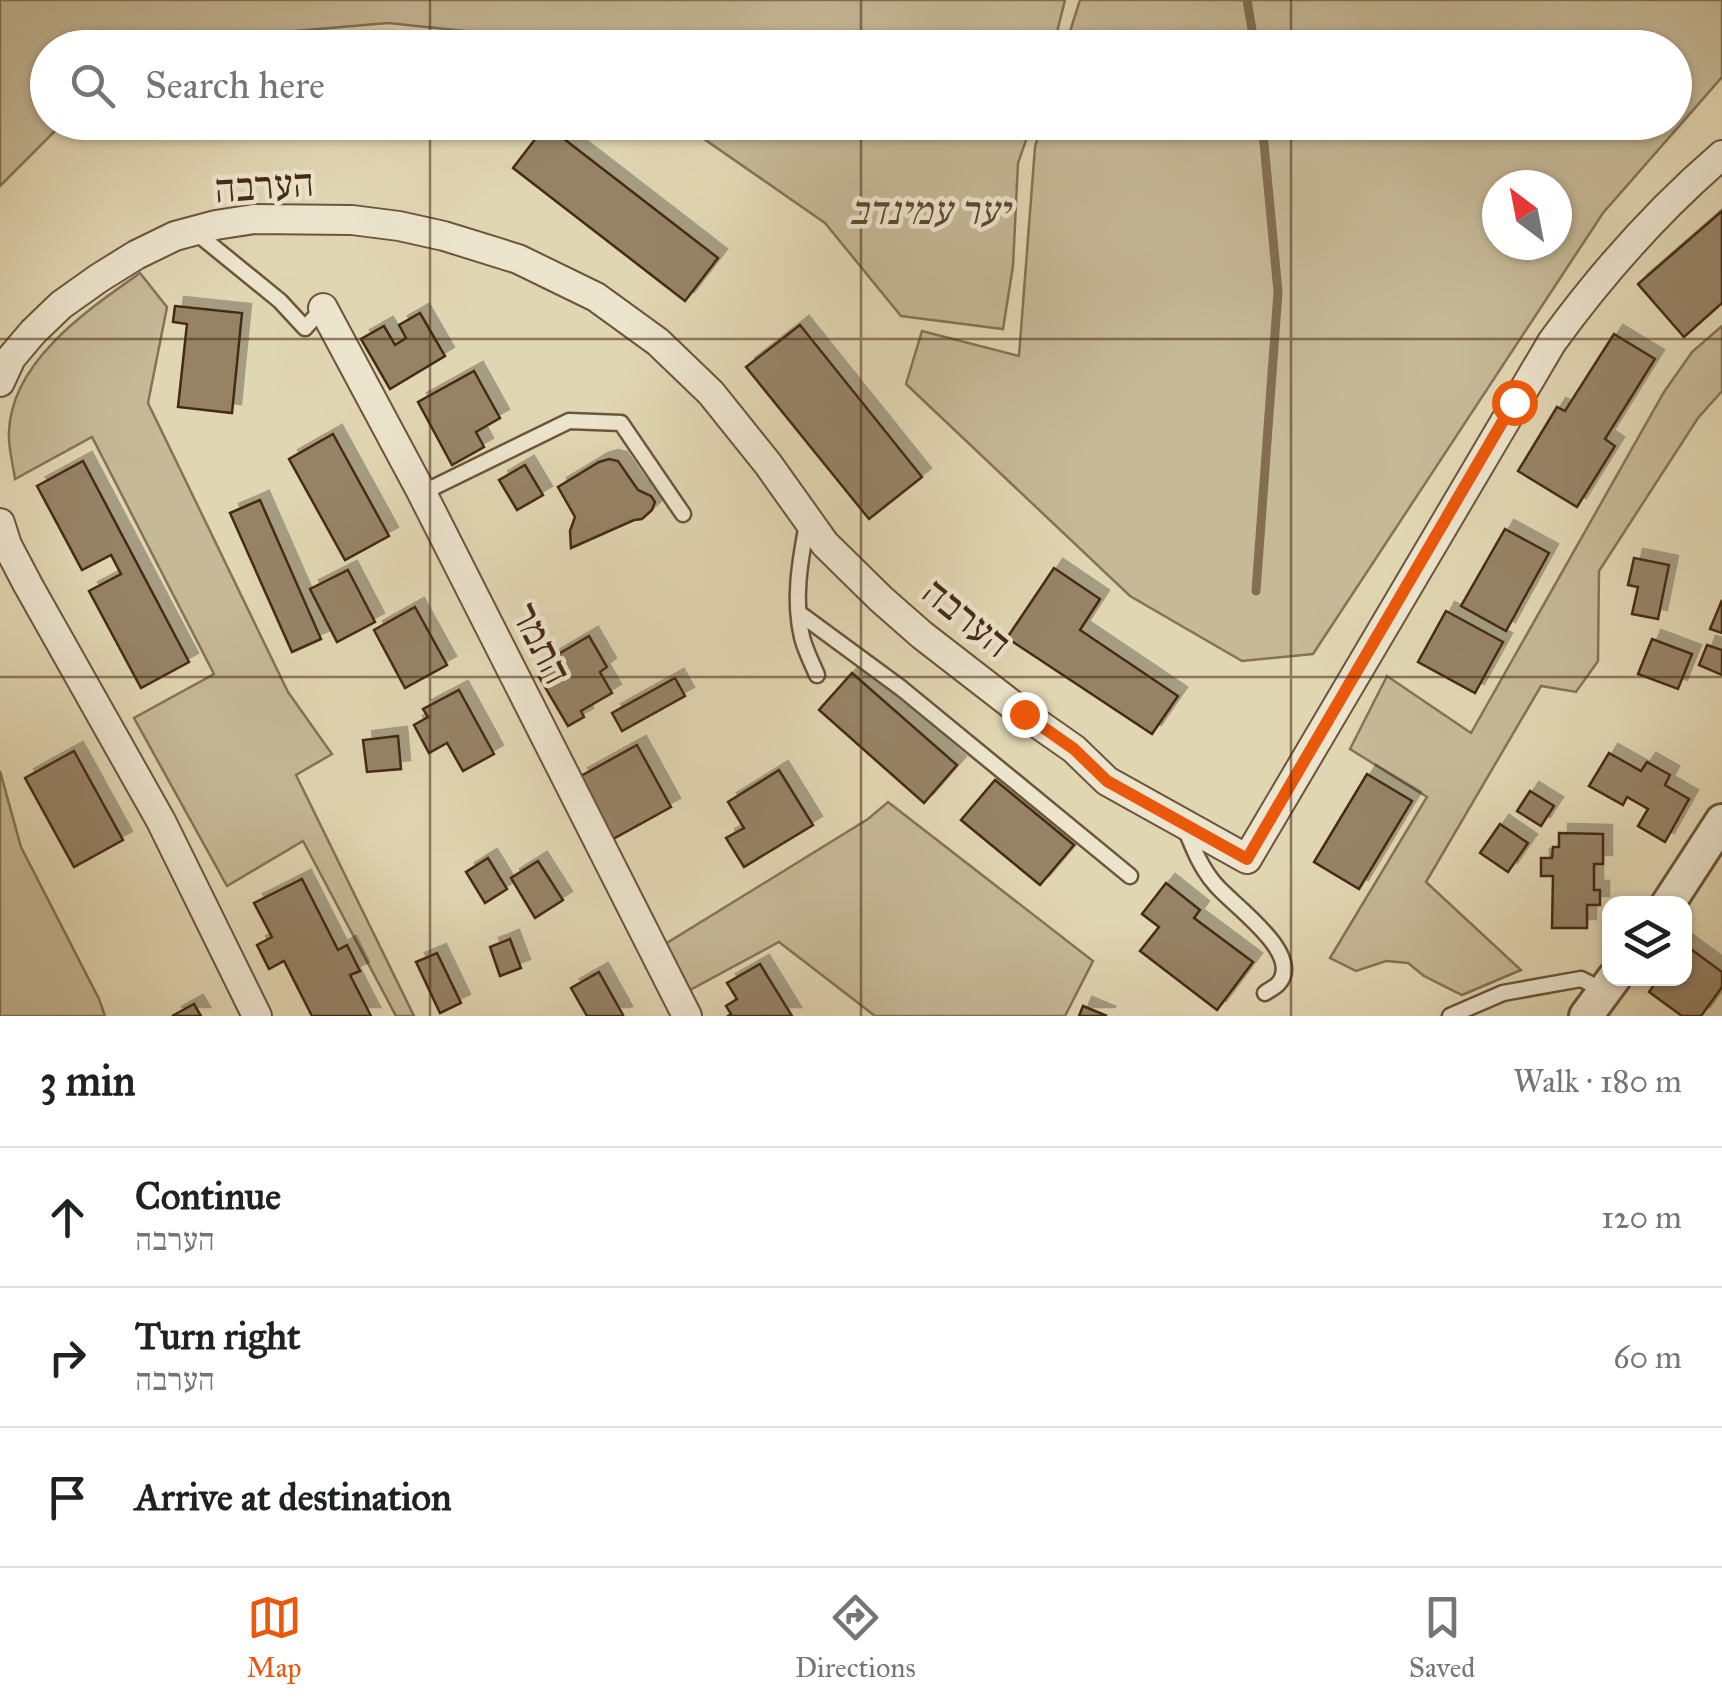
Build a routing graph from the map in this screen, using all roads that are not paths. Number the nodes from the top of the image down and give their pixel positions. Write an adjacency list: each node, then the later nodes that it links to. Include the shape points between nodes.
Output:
1 (1722, 155): 12 (street, הערבה, via 1635,238 1552,342 1247,859)
2 (194, 231): 3 (lane, via 305,328); 4 (street, הערבה, via 136,255 61,305 11,358); 7 (street, הערבה, via 254,219 352,220 444,236 556,276 625,316 684,367 768,464)
3 (323, 308): 5 (street, התמר)
4 (0, 382)
5 (422, 493): 6 (lane, via 569,421 622,423); 18 (street, התמר)
6 (683, 514)
7 (807, 522): 9 (lane); 12 (street, הערבה, via 922,635 1107,781)
8 (0, 523): 17 (street, via 161,820)
9 (799, 613): 10 (lane); 13 (lane)
10 (817, 675)
11 (1722, 821): 14 (street)
12 (1184, 824): 15 (lane, via 1212,881 1281,954 1280,982)
13 (1130, 876)
14 (1673, 896)
15 (1265, 993)
16 (1602, 995): 19 (lane, via 1581,980 1503,993)
17 (257, 1016)
18 (687, 1016)
19 (1450, 1016)

